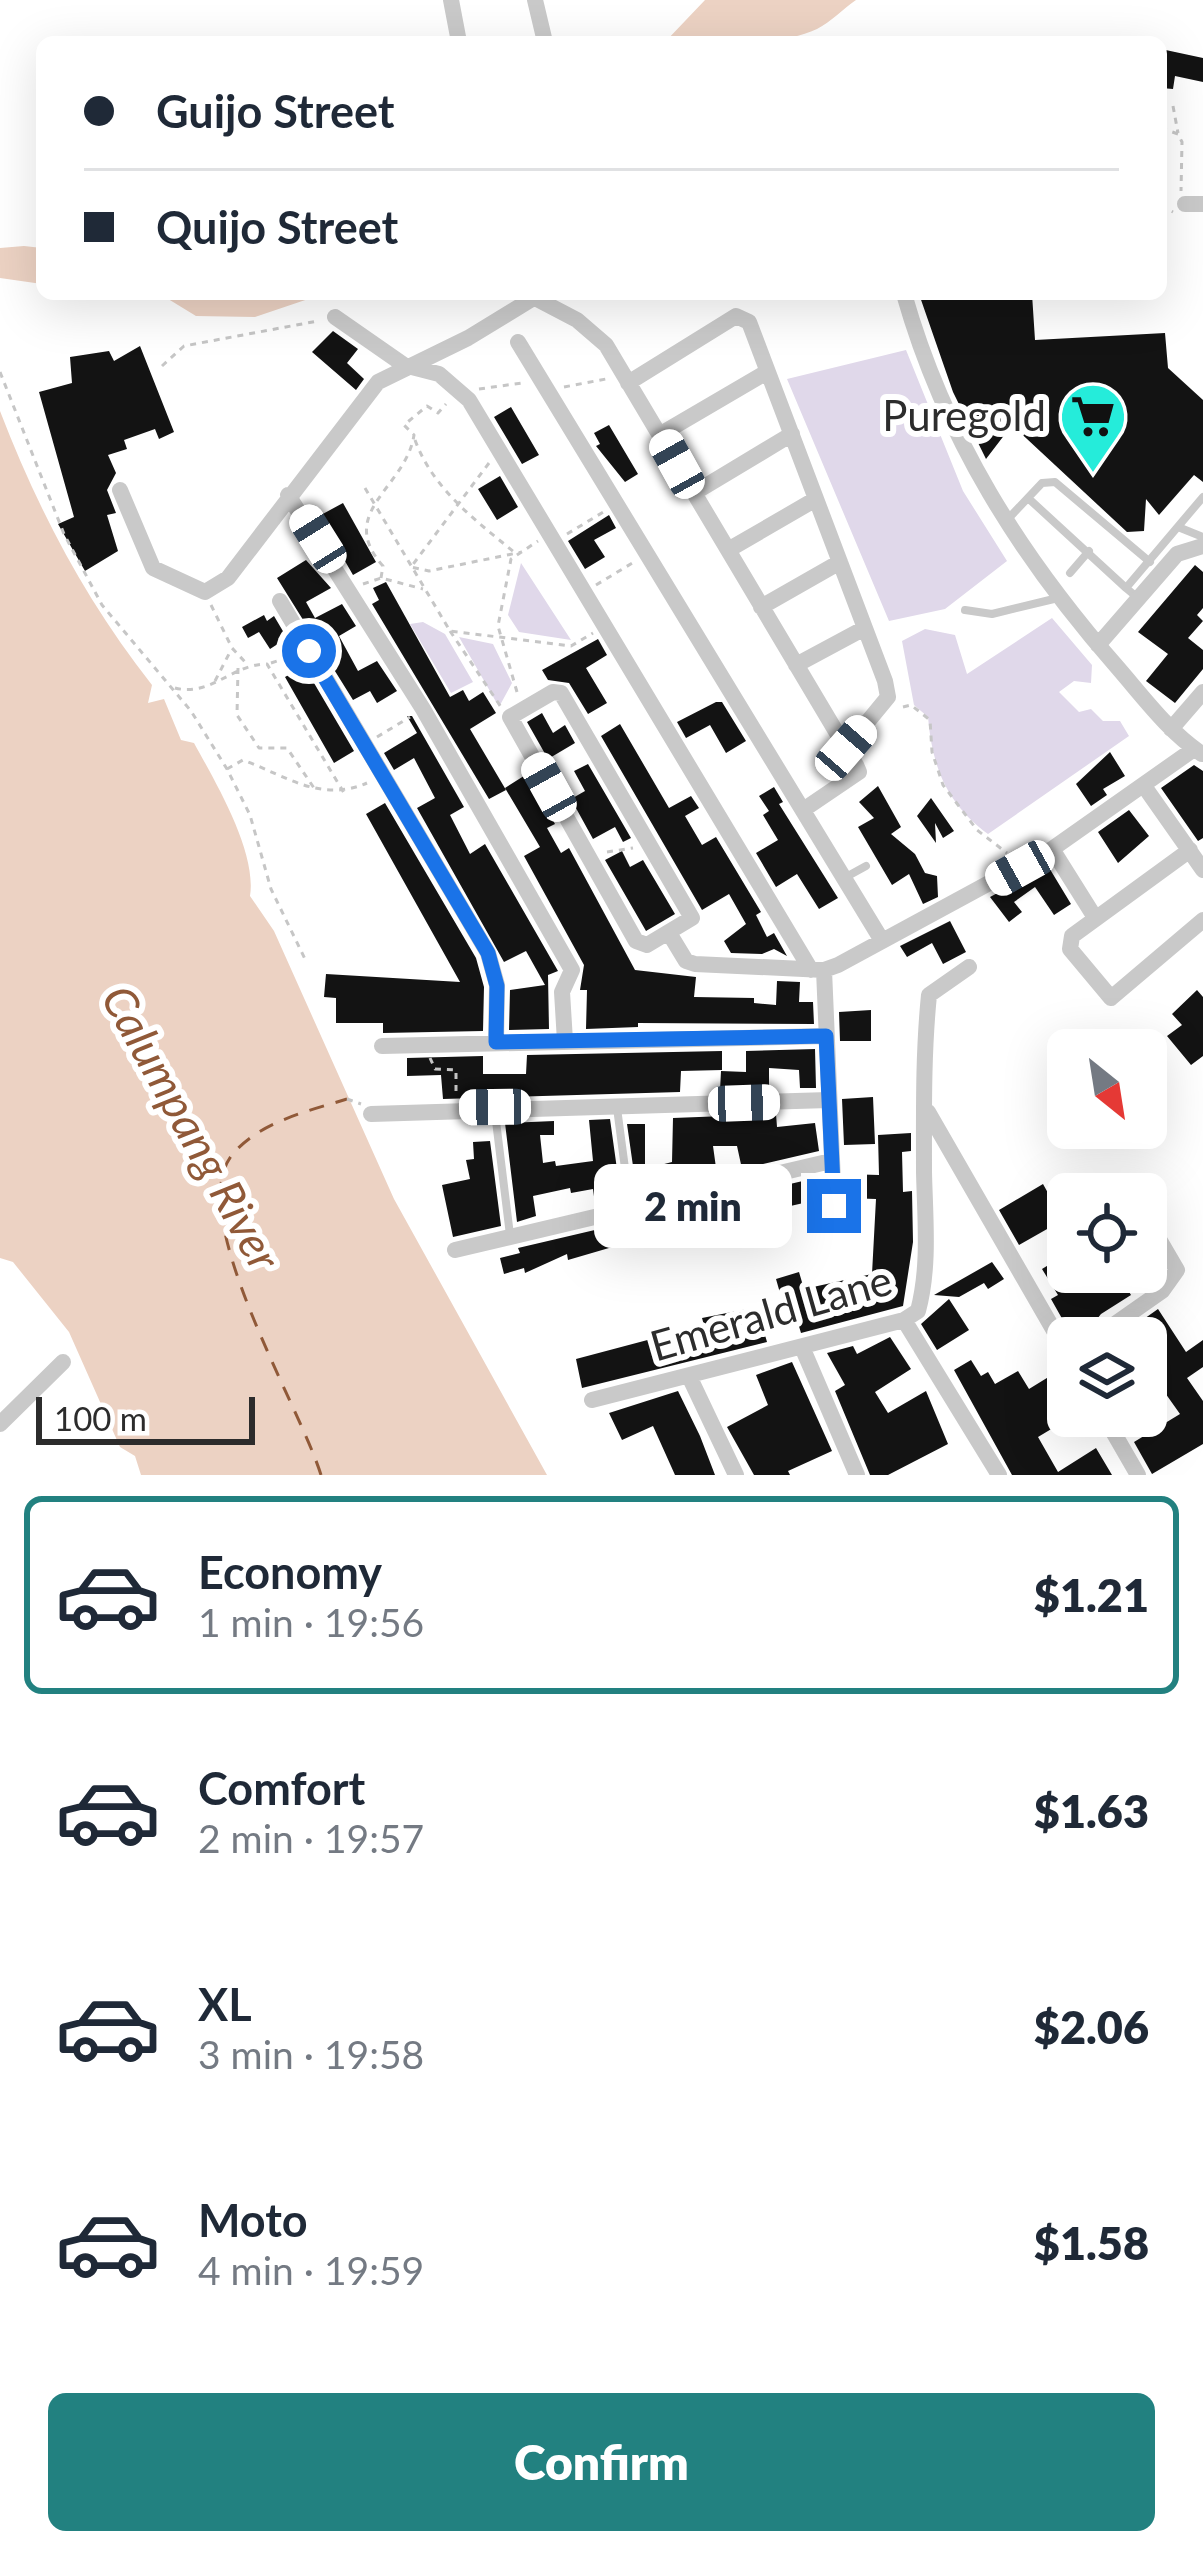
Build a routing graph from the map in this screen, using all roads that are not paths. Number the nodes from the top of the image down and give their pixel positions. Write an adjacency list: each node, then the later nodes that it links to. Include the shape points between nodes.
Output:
1 (451, 0): 3 (street)
2 (535, 0): 4 (street)
3 (458, 36)
4 (544, 36)
5 (531, 300): 10 (street)
6 (544, 300): 12 (street, via 596,334)
7 (906, 300): 21 (street, via 949,424)
8 (335, 317): 10 (street)
9 (518, 342): 42 (street)
10 (404, 365): 17 (street, via 378,382); 53 (street, via 460,388)
11 (767, 372): 12 (street, via 749,322 736,316); 13 (street); 14 (street)
12 (628, 383): 13 (street)
13 (661, 434): 16 (street)
14 (792, 434): 16 (street); 20 (street)
15 (120, 490): 17 (street, via 152,568 205,592 227,578)
16 (694, 493): 24 (street)
17 (288, 495): 55 (street, via 423,709 572,970 562,992)
18 (1203, 496): 22 (lane)
19 (1028, 498): 21 (lane); 25 (lane); 27 (lane, via 1055,482)
20 (816, 499): 24 (street); 26 (street)
21 (1004, 523): 30 (street)
22 (1178, 527): 23 (lane); 27 (lane)
23 (1203, 541): 29 (street)
24 (728, 550): 32 (street)
25 (1089, 551): 28 (lane); 29 (lane)
26 (840, 562): 32 (street); 34 (street)
27 (1150, 562): 29 (lane)
28 (1070, 572)
29 (1132, 593): 35 (street)
30 (1060, 597): 33 (lane, via 992,614); 35 (street)
31 (280, 601): 56 (street, via 495,968)
32 (761, 607): 36 (street)
33 (965, 610)
34 (863, 629): 36 (street); 39 (street, via 888,697)
35 (1098, 646): 38 (street)
36 (796, 665): 39 (street)
37 (1203, 692): 38 (street)
38 (1171, 729): 40 (street)
39 (846, 748): 42 (street, via 856,776)
40 (1199, 751): 41 (street)
41 (1144, 786): 43 (street); 44 (street)
42 (803, 810): 47 (street)
43 (1052, 849): 48 (street); 51 (street)
44 (1190, 850): 46 (street); 48 (street)
45 (866, 866): 47 (lane)
46 (1203, 870)
47 (844, 878): 51 (street)
48 (1094, 916): 49 (street, via 1072,936 1070,950 1111,998)
49 (1203, 920)
50 (669, 933): 50 (street, via 692,918 560,693 510,717 636,941 647,945); 53 (street, via 686,962)
51 (881, 939): 53 (street)
52 (969, 967): 61 (street, Emerald Lane, via 928,995)
53 (818, 970): 54 (street)
54 (826, 1036): 55 (street); 58 (street)
55 (565, 1041): 56 (street)
56 (496, 1042): 57 (street)
57 (382, 1046)
58 (829, 1100): 60 (street); 63 (street)
59 (495, 1107): 60 (street); 62 (street); 66 (lane)
60 (617, 1107): 65 (lane)
61 (928, 1111): 72 (street); 73 (street, Emerald Lane, via 923,1293 918,1311)
62 (371, 1114)
63 (831, 1161): 64 (street); 65 (street)
64 (834, 1206)
65 (630, 1208): 66 (street)
66 (511, 1237): 67 (street)
67 (454, 1250)
68 (1167, 1251): 69 (street, via 1178,1270)
69 (1167, 1284)
70 (1159, 1293): 71 (street)
71 (1125, 1317)
72 (1047, 1318)
73 (904, 1320): 74 (street, Emerald Lane); 83 (street)
74 (802, 1347): 76 (street, Emerald Lane); 82 (street)
75 (63, 1362): 78 (street)
76 (688, 1376): 77 (street, Emerald Lane); 81 (street)
77 (592, 1400)
78 (0, 1424)
79 (1115, 1437): 80 (street)
80 (1135, 1474)
81 (736, 1475)
82 (857, 1475)
83 (1000, 1475)

